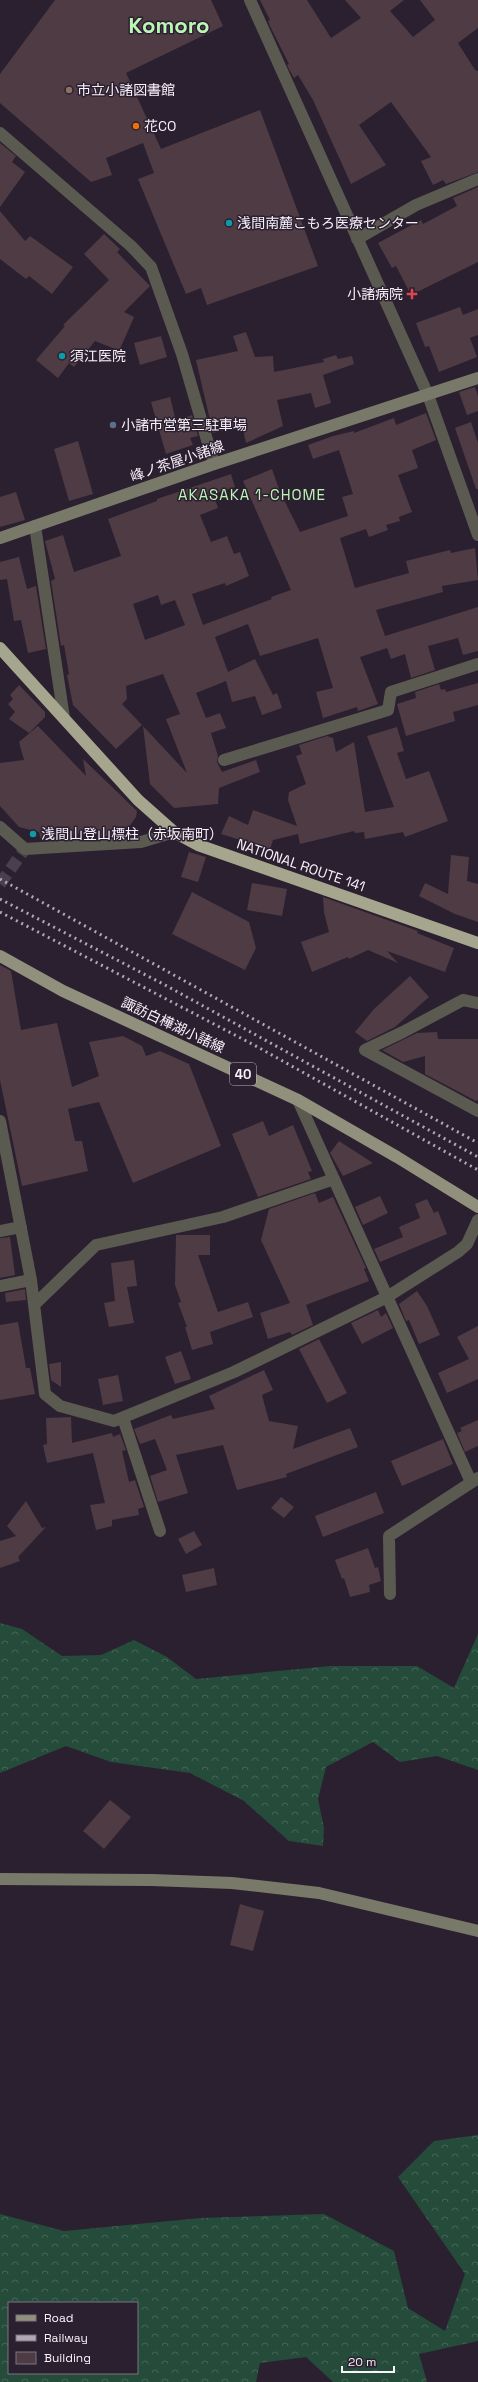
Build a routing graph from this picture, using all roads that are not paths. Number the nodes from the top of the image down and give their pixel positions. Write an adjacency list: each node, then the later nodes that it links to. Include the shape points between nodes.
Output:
1 (250, 0): 4 (street)
2 (0, 133): 7 (street, via 136,251 151,267 182,354)
3 (478, 179): 4 (street, via 416,205)
4 (357, 240): 6 (street)
5 (478, 378): 6 (main road, 峰ノ茶屋小諸線)
6 (428, 395): 7 (main road, 峰ノ茶屋小諸線); 9 (street)
7 (214, 464): 8 (main road, 峰ノ茶屋小諸線)
8 (35, 526): 10 (main road, 峰ノ茶屋小諸線); 13 (street)
9 (478, 534)
10 (0, 538)
11 (0, 648): 13 (highway, NATIONAL ROUTE 141)
12 (478, 664): 14 (street, via 391,692 388,710)
13 (64, 718): 16 (highway, NATIONAL ROUTE 141, via 138,800)
14 (224, 760)
15 (0, 827): 16 (street, via 25,849 141,842)
16 (174, 832): 17 (highway, NATIONAL ROUTE 141, via 198,845)
17 (478, 943)
18 (0, 956): 20 (main road, 諏訪白樺湖小諸線 / 40, via 63,991)
19 (478, 1003): 21 (street, via 463,1000 365,1050)
20 (298, 1100): 23 (street); 24 (main road, 諏訪白樺湖小諸線 / 40)
21 (478, 1111)
22 (0, 1121): 26 (street)
23 (334, 1179): 30 (street); 31 (street, via 223,1217 96,1245)
24 (478, 1207)
25 (478, 1220): 30 (street, via 467,1244 458,1252)
26 (21, 1227): 27 (street); 28 (street)
27 (0, 1231)
28 (31, 1280): 29 (street); 31 (street)
29 (0, 1286)
30 (387, 1297): 32 (street, via 234,1372); 33 (street)
31 (34, 1305): 32 (street, via 45,1394 60,1406 114,1421)
32 (123, 1418): 34 (street)
33 (474, 1480): 35 (street, via 388,1536)
34 (160, 1530)
35 (390, 1594)
36 (0, 1879): 37 (main road, via 232,1883 319,1893)
37 (478, 1931)

